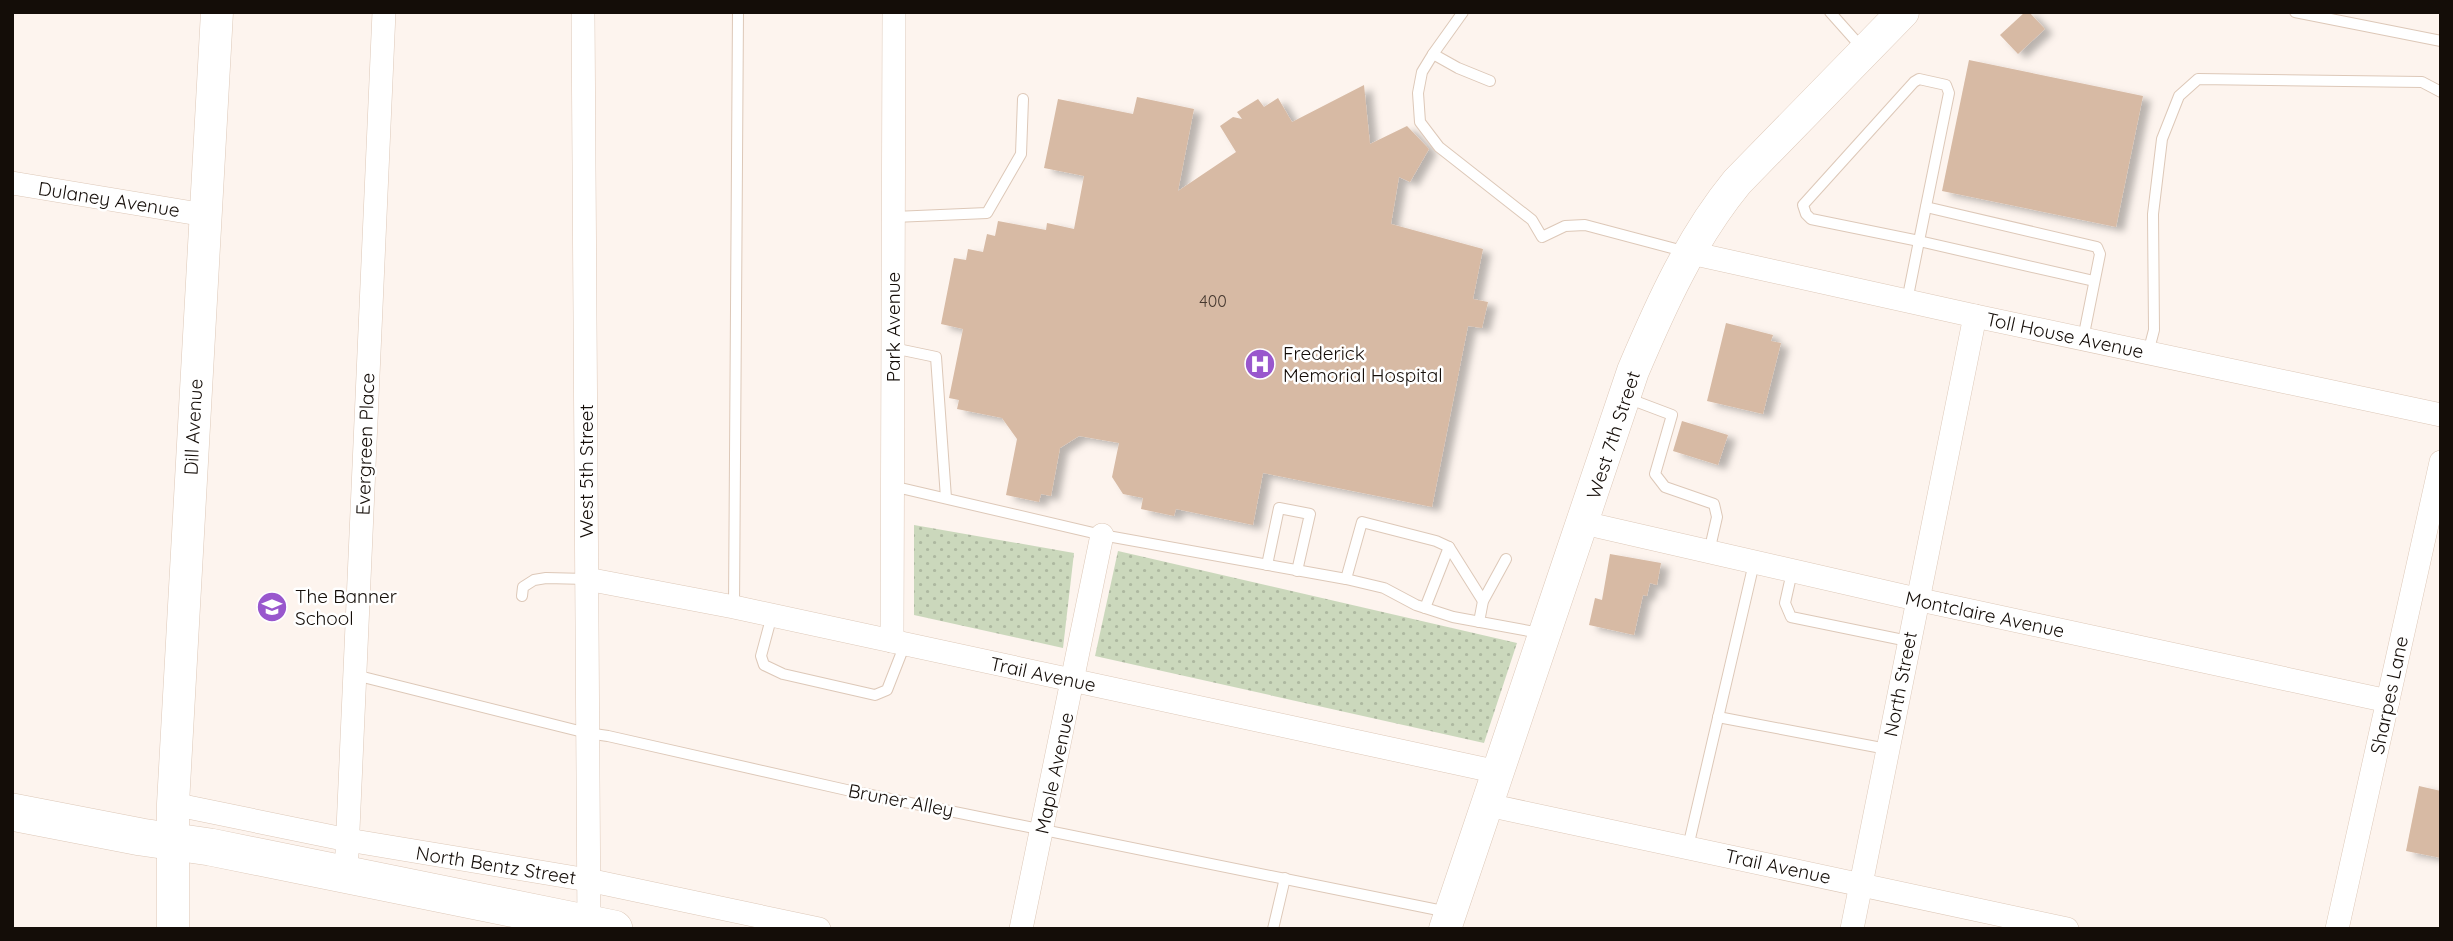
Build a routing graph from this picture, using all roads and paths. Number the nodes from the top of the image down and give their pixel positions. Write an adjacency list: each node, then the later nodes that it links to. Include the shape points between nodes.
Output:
1 (217, 12): 18 (main road, Dill Avenue)
2 (384, 12): 55 (street, Evergreen Place)
3 (583, 12): 43 (street, West 5th Street)
4 (738, 12): 48 (lane)
5 (894, 12): 19 (street, Park Avenue)
6 (1463, 12): 12 (lane)
7 (1830, 12): 11 (lane)
8 (1903, 12): 11 (main road, West 7th Street)
9 (2295, 12): 10 (lane)
10 (2441, 41)
11 (1865, 51): 21 (main road, West 7th Street, via 1737,182)
12 (1433, 54): 13 (lane); 21 (lane, via 1422,72 1420,122 1439,147 1532,220 1542,237 1565,226 1585,225)
13 (1490, 80)
14 (2441, 92): 27 (lane, via 2422,82 2199,79 2179,96 2162,139 2153,214 2154,330)
15 (1023, 99): 19 (lane, via 1021,154 987,213)
16 (12, 183): 18 (street, Dulaney Avenue)
17 (1926, 207): 20 (lane); 20 (lane, via 1949,93 1946,85 1919,79 1803,205 1811,219); 22 (lane, via 2097,247 2100,254)
18 (205, 215): 62 (main road, Dill Avenue)
19 (894, 217): 26 (street, Park Avenue)
20 (1919, 241): 22 (lane); 23 (lane)
21 (1690, 253): 23 (street, Toll House Avenue); 28 (main road, West 7th Street, via 1659,310)
22 (2094, 281): 25 (lane)
23 (1907, 301): 24 (street, Toll House Avenue)
24 (1975, 316): 25 (street, Toll House Avenue); 46 (street, North Street)
25 (2083, 339): 27 (street, Toll House Avenue)
26 (893, 348): 31 (street, Park Avenue); 32 (lane, via 936,358)
27 (2148, 353): 29 (street, Toll House Avenue)
28 (1625, 397): 33 (main road, West 7th Street); 37 (lane, via 1672,415 1655,474 1665,487 1714,504 1717,517)
29 (2441, 415)
30 (2441, 462): 34 (street, Sharpes Lane)
31 (892, 486): 32 (lane); 54 (street, Park Avenue)
32 (946, 498): 35 (lane)
33 (1584, 523): 37 (street, Montclaire Avenue); 52 (main road, West 7th Street)
34 (2434, 525): 57 (street, Sharpes Lane)
35 (1102, 535): 40 (lane); 56 (street, Maple Avenue)
36 (1448, 547): 44 (lane, via 1362,522); 47 (lane); 49 (lane)
37 (1709, 552): 39 (street, Montclaire Avenue)
38 (1506, 559): 47 (lane)
39 (1754, 563): 42 (street, Montclaire Avenue); 58 (lane)
40 (1267, 565): 41 (lane); 41 (lane, via 1279,508 1311,514)
41 (1297, 571): 44 (lane)
42 (1792, 572): 46 (street, Montclaire Avenue); 53 (lane, via 1785,603 1791,617)
43 (587, 579): 45 (lane, via 534,580 523,587); 48 (street, Trail Avenue); 59 (street, West 5th Street)
44 (1346, 579): 49 (lane, via 1384,588)
45 (522, 596)
46 (1916, 600): 53 (street, North Street); 57 (street, Montclaire Avenue)
47 (1483, 601): 51 (lane)
48 (734, 607): 50 (street, Trail Avenue)
49 (1425, 608): 51 (lane)
50 (772, 615): 54 (street, Trail Avenue); 54 (lane, via 761,656 764,665 783,674 875,695 887,690 894,677)
51 (1479, 622): 52 (lane)
52 (1545, 634): 61 (main road, West 7th Street)
53 (1908, 640): 60 (street, North Street)
54 (899, 643): 56 (street, Trail Avenue)
55 (355, 675): 59 (lane, Bruner Alley); 68 (street, Evergreen Place)
56 (1073, 681): 61 (street, Trail Avenue); 65 (street, Maple Avenue)
57 (2388, 701): 80 (street, Sharpes Lane)
58 (1718, 717): 60 (lane); 67 (lane)
59 (587, 733): 65 (lane, Bruner Alley); 70 (street, West 5th Street)
60 (1887, 748): 71 (street, North Street)
61 (1498, 772): 63 (main road, West 7th Street)
62 (173, 804): 66 (main road, Dill Avenue); 68 (street, North Bentz Street)
63 (1488, 804): 67 (street, Trail Avenue); 72 (main road, West 7th Street)
64 (12, 812): 66 (main road, North Bentz Street)
65 (1043, 830): 69 (lane, Bruner Alley); 76 (street, Maple Avenue)
66 (172, 841): 68 (main road, North Bentz Street); 74 (main road, Dill Avenue)
67 (1688, 847): 71 (street, Trail Avenue)
68 (347, 857): 70 (street, North Bentz Street); 73 (main road, North Bentz Street)
69 (1285, 878): 72 (lane, Bruner Alley); 77 (lane)
70 (588, 880): 73 (street, West 5th Street); 75 (street, North Bentz Street)
71 (1860, 884): 78 (street, North Street); 79 (street, Trail Avenue)
72 (1448, 920)
73 (597, 927)
74 (173, 929)
75 (819, 929)
76 (1021, 929)
77 (1273, 929)
78 (1852, 929)
79 (2067, 929)
80 (2337, 929)

